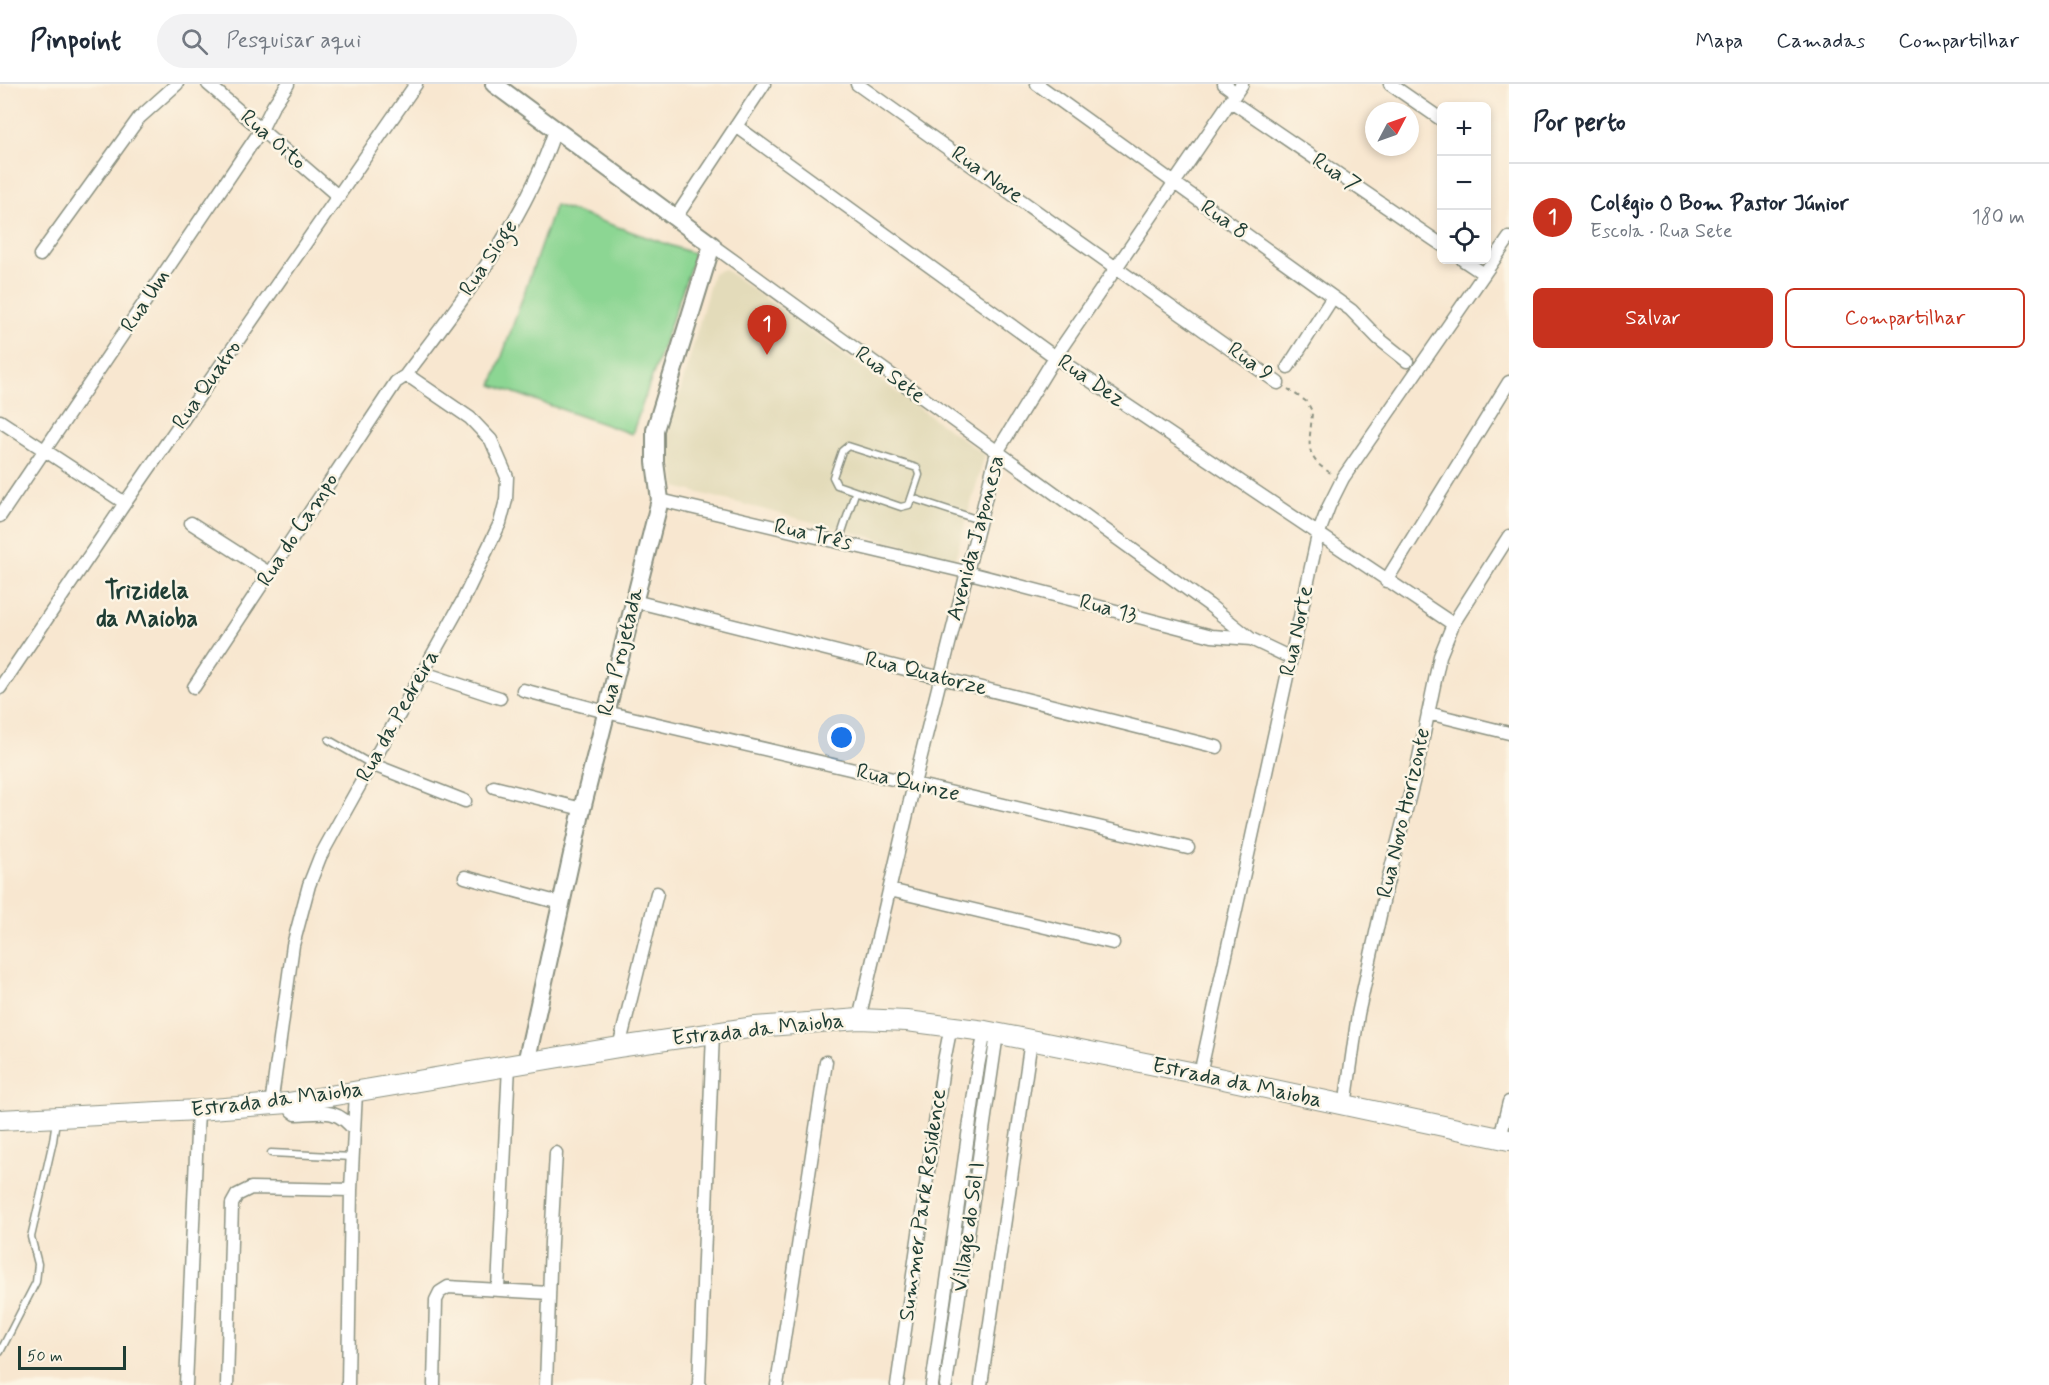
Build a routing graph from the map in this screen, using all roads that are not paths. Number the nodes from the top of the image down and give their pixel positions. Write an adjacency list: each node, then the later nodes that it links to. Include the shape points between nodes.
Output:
1 (177, 84): 22 (street, via 139,118)
2 (208, 84): 14 (street, Rua Oito)
3 (288, 84): 14 (street, Rua Um)
4 (416, 84): 17 (street, Rua Quatro)
5 (764, 84): 13 (street)
6 (857, 84): 25 (street, Rua Nove)
7 (1037, 84): 16 (street, Rua 8)
8 (1224, 84): 11 (street, Rua 7)
9 (1390, 84): 12 (street)
10 (499, 85): 15 (street, Rua Sete)
11 (1237, 93): 16 (street, Avenida Japonesa); 20 (street, Rua 7)
12 (1437, 117)
13 (736, 126): 18 (street); 28 (street, Rua Dez)
14 (261, 130): 17 (street, Rua Oito); 35 (street, Rua Um)
15 (555, 130): 18 (street, Rua Sete); 31 (street, Rua Sioge, via 539,175 515,222)
16 (1174, 184): 25 (street, Avenida Japonesa); 27 (street, Rua 8)
17 (339, 197): 40 (street, Rua Quatro)
18 (676, 217): 21 (street, Rua Sete)
19 (1509, 238): 23 (street, Rua Norte)
20 (1437, 241)
21 (712, 245): 36 (street, Rua Sete); 39 (street, Rua Projetada, via 655,430)
22 (40, 255)
23 (1504, 256): 26 (street, Rua Norte)
24 (1469, 264): 26 (street)
25 (1116, 267): 28 (street, Avenida Japonesa); 33 (street, Rua 9)
26 (1484, 274): 44 (street, Rua Norte, via 1343,478)
27 (1333, 297): 29 (street, Rua 8); 30 (street)
28 (1055, 357): 36 (street, Avenida Japonesa); 44 (street, Rua Dez)
29 (1407, 361)
30 (1288, 367)
31 (405, 376): 48 (street, Rua do Campo, via 396,382); 54 (street, Rua da Pedreira, via 470,418 491,440 507,477 500,523)
32 (1509, 382): 49 (street)
33 (1278, 383)
34 (0, 421): 35 (street)
35 (46, 450): 40 (street); 41 (street, Rua Um)
36 (997, 452): 42 (street, Avenida Japonesa); 52 (street, Rua Sete)
37 (855, 493): 38 (lane, via 901,507 909,505); 38 (lane, via 837,485 833,477 842,451 848,446 917,468 919,475); 46 (lane)
38 (912, 498): 42 (lane)
39 (660, 500): 46 (street, Rua Três); 50 (street, Rua Projetada)
40 (125, 503): 57 (street, Rua Quatro)
41 (0, 516)
42 (979, 520): 47 (street, Avenida Japonesa)
43 (191, 523): 48 (street)
44 (1318, 535): 49 (street, Rua Dez); 53 (street, Rua Norte)
45 (1509, 536): 51 (street, Rua Novo Horizonte)
46 (839, 541): 47 (street, Rua Três)
47 (966, 572): 52 (street, Rua 13, via 1212,636); 55 (street, Avenida Japonesa)
48 (269, 573): 56 (street, Rua do Campo)
49 (1386, 581): 51 (street, Rua Dez)
50 (634, 601): 55 (street, Rua Quatorze); 60 (street, Rua Projetada)
51 (1454, 624): 61 (street, Rua Novo Horizonte, via 1440,656)
52 (1251, 639): 53 (street, Rua Sete)
53 (1291, 658): 84 (street, Rua Norte)
54 (424, 673): 59 (street); 65 (street, Rua da Pedreira)
55 (941, 677): 64 (street, Rua Quatorze); 66 (street, Avenida Japonesa)
56 (194, 687)
57 (0, 688)
58 (524, 690): 60 (street, Rua Quinze)
59 (500, 698)
60 (606, 712): 66 (street, Rua Quinze); 69 (street, Rua Projetada)
61 (1428, 713): 62 (street); 88 (street, Rua Novo Horizonte, via 1361,1002)
62 (1509, 733)
63 (329, 740): 65 (lane)
64 (1217, 747)
65 (371, 764): 68 (street); 87 (street, Rua da Pedreira, via 309,885 294,945)
66 (914, 784): 70 (street, Rua Quinze); 72 (street, Avenida Japonesa)
67 (494, 788): 69 (street)
68 (465, 801)
69 (582, 809): 74 (street, Rua Projetada)
70 (1188, 848)
71 (465, 877): 74 (street)
72 (890, 890): 75 (street); 76 (street, Avenida Japonesa)
73 (657, 892): 81 (street)
74 (560, 903): 83 (street, Rua Projetada)
75 (1113, 943)
76 (859, 1019): 77 (main road, Estrada da Maioba); 78 (main road, Estrada da Maioba)
77 (951, 1026): 79 (main road, Estrada da Maioba); 108 (street, Summer Park Residence)
78 (712, 1033): 81 (main road, Estrada da Maioba); 106 (street)
79 (991, 1033): 80 (main road, Estrada da Maioba); 109 (street, via 978,1066); 110 (street, Village do Sol I, via 992,1068)
80 (1031, 1040): 84 (main road, Estrada da Maioba); 111 (street, Village do Sol I)
81 (620, 1047): 83 (main road, Estrada da Maioba)
82 (826, 1062): 107 (street)
83 (517, 1064): 85 (main road, Estrada da Maioba); 98 (street)
84 (1200, 1074): 88 (main road, Estrada da Maioba)
85 (356, 1092): 87 (main road, Estrada da Maioba); 92 (street)
86 (1509, 1102): 93 (street)
87 (280, 1104): 89 (main road, Estrada da Maioba); 92 (street, via 296,1114 338,1114)
88 (1345, 1106): 93 (main road, Estrada da Maioba)
89 (198, 1110): 90 (main road, Estrada da Maioba); 101 (street)
90 (57, 1116): 91 (main road, Estrada da Maioba); 100 (lane, via 31,1236 38,1264 36,1282)
91 (0, 1120)
92 (354, 1130): 96 (street)
93 (1504, 1139)
94 (271, 1153): 96 (lane)
95 (556, 1153): 99 (street)
96 (353, 1157): 97 (street)
97 (351, 1190): 102 (street, via 251,1188 237,1195 232,1204); 103 (street)
98 (498, 1289): 99 (street); 104 (street, via 448,1287 440,1292 435,1300)
99 (549, 1293): 105 (street)
100 (0, 1352)
101 (186, 1385)
102 (227, 1385)
103 (348, 1385)
104 (434, 1385)
105 (546, 1385)
106 (699, 1385)
107 (777, 1385)
108 (897, 1385)
109 (932, 1385)
110 (946, 1385)
111 (981, 1385)

